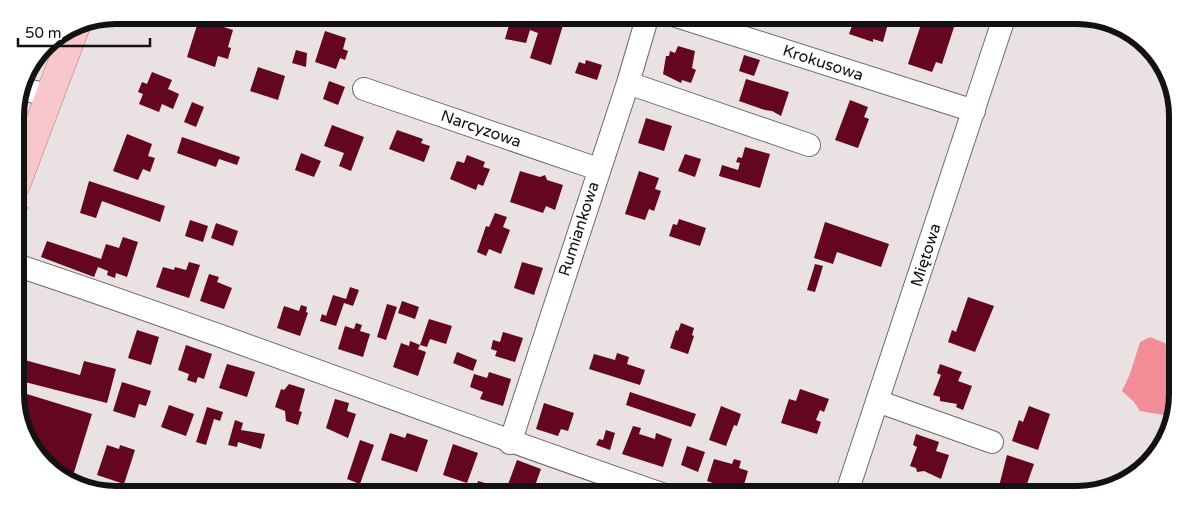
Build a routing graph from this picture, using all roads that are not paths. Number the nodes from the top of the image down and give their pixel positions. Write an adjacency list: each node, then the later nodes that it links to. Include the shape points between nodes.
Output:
1 (645, 24): 5 (street, Rumiankowa)
2 (701, 24): 9 (street, Krokusowa)
3 (1002, 24): 9 (street, Miętowa)
4 (73, 35): 8 (main road)
5 (628, 83): 10 (street); 12 (street, Rumiankowa)
6 (364, 89): 12 (street, Narcyzowa)
7 (28, 90): 8 (street)
8 (50, 95): 11 (main road)
9 (974, 111): 14 (street, Miętowa)
10 (810, 145)
11 (24, 164)
12 (598, 169): 15 (street, Rumiankowa)
13 (24, 268): 15 (street)
14 (877, 400): 16 (street); 18 (street, Miętowa)
15 (510, 442): 17 (street)
16 (992, 442)
17 (639, 486)
18 (849, 486)

